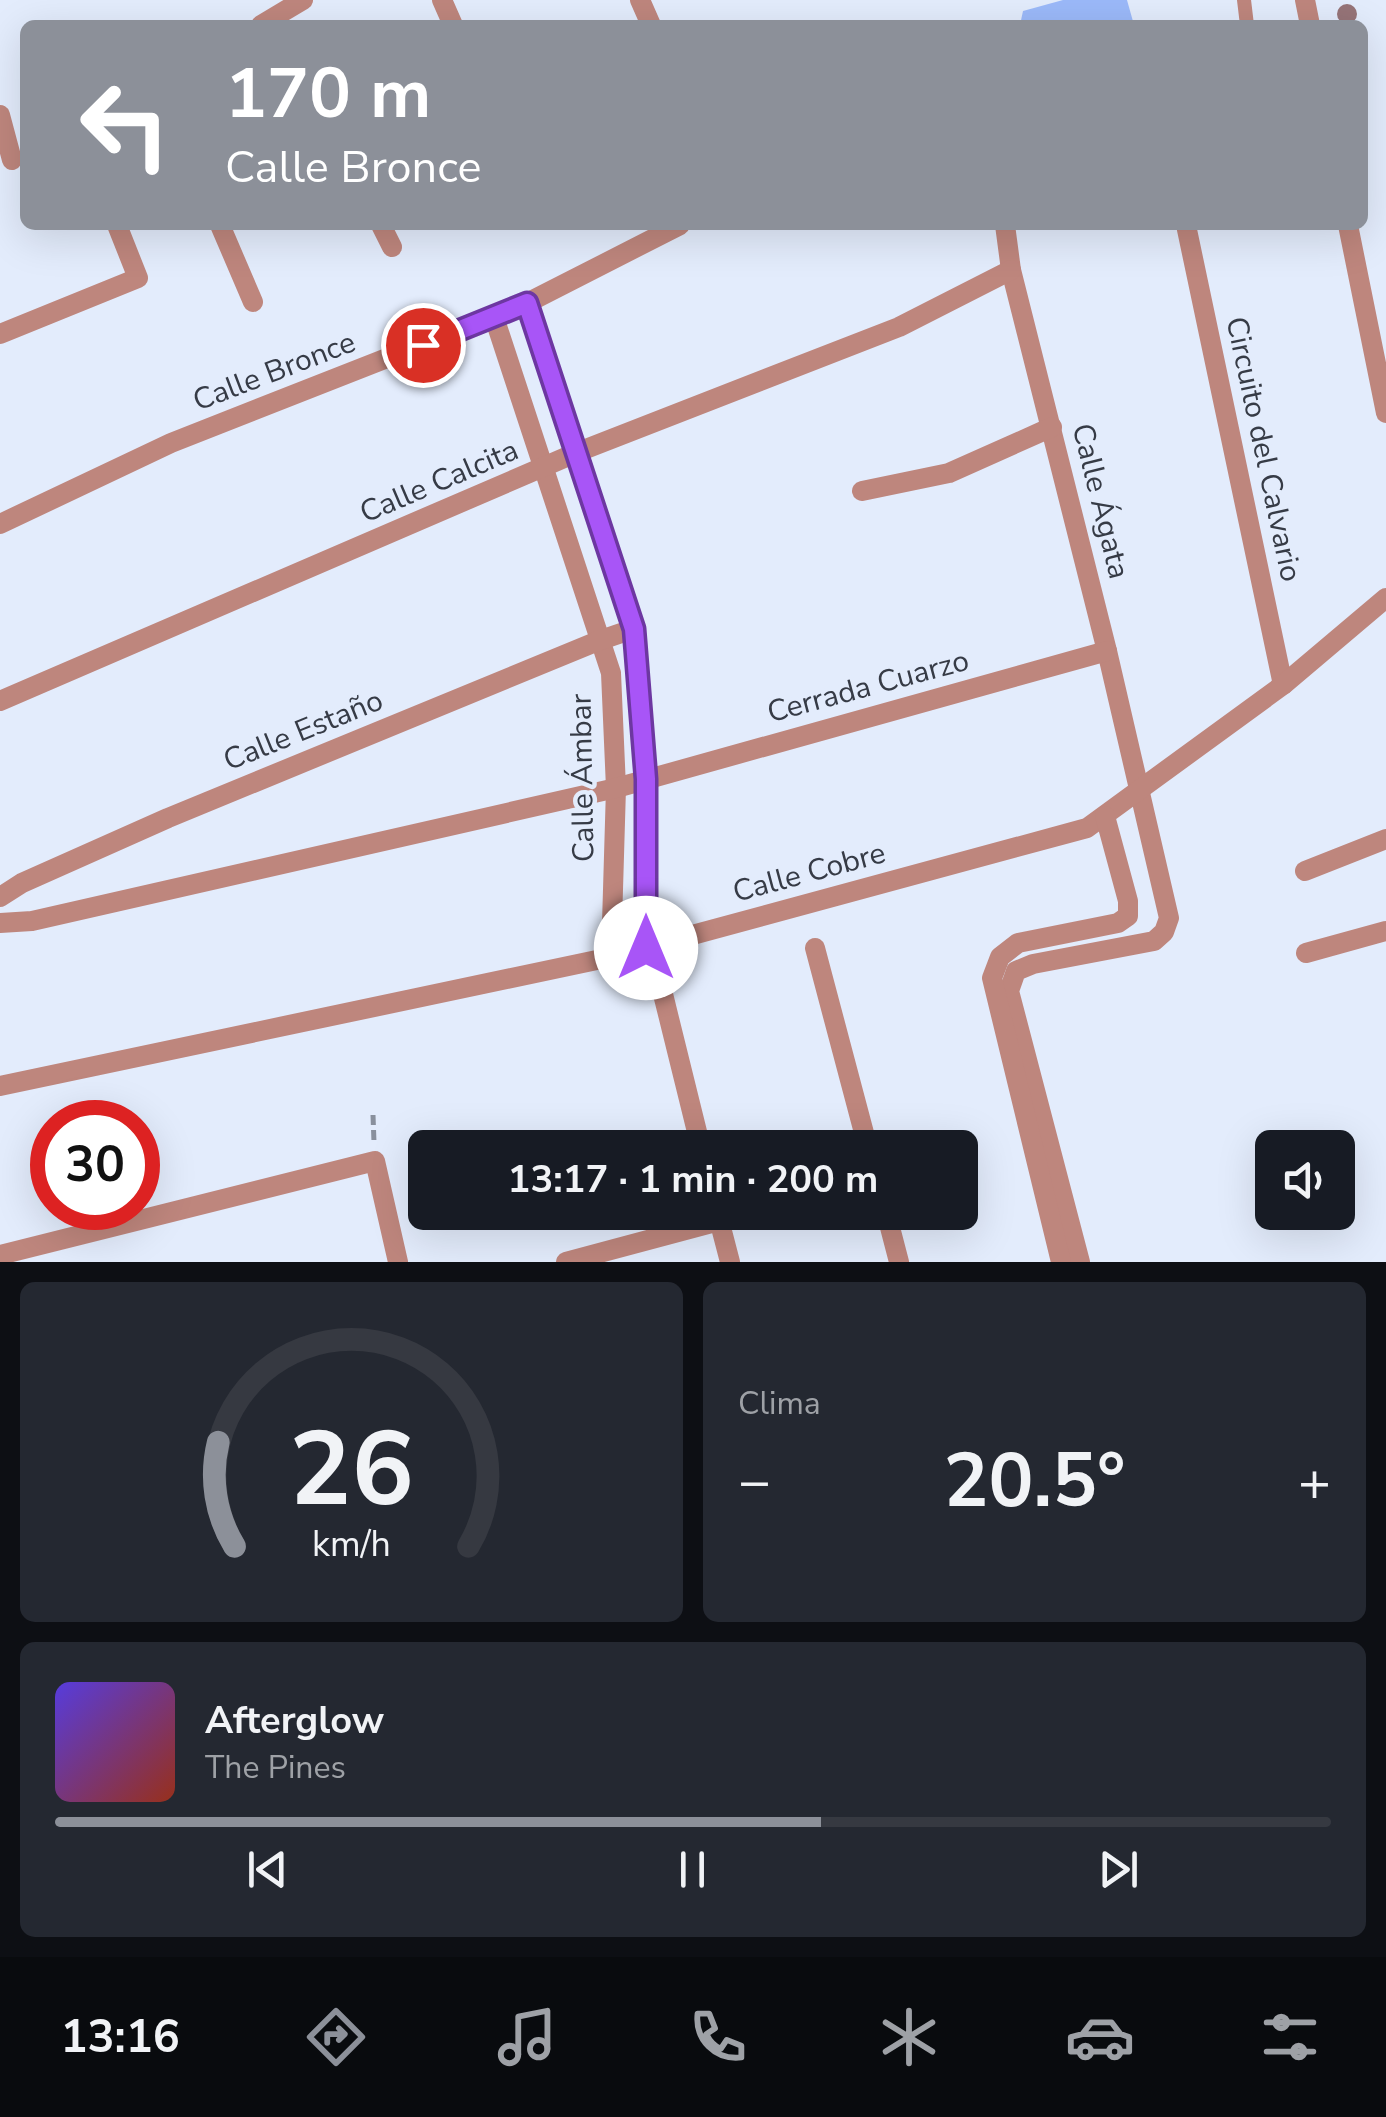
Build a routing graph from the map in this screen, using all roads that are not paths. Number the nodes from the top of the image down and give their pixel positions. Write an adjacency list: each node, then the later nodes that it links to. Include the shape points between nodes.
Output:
1 (303, 0): 2 (street)
2 (287, 18)
3 (1, 121): 4 (street)
4 (12, 158)
5 (119, 230): 17 (street, via 138,278)
6 (222, 230): 14 (street)
7 (384, 230): 12 (street)
8 (670, 230): 15 (street, Calle Bronce)
9 (1006, 230): 13 (street, Calle Ágata)
10 (1187, 230): 28 (street, Circuito del Calvario)
11 (1349, 230): 18 (street)
12 (392, 247)
13 (1011, 270): 19 (street, Calle Ágata); 20 (street, Calle Calcita, via 899,328)
14 (253, 302)
15 (527, 303): 16 (street, Calle Bronce); 20 (street, Calle Ámbar)
16 (494, 317): 21 (street, Calle Ámbar); 23 (street, Calle Bronce, via 172,443)
17 (0, 334)
18 (1386, 413)
19 (1052, 427): 22 (street, via 950,473); 27 (street, Calle Ágata)
20 (578, 452): 21 (street, Calle Calcita); 25 (street, Calle Ámbar)
21 (542, 469): 26 (street, Calle Ámbar); 29 (street, Calle Calcita)
22 (862, 491)
23 (0, 524)
24 (1386, 598): 28 (street, Calle Cobre)
25 (634, 629): 26 (street, Calle Estaño); 30 (street, Calle Ámbar)
26 (598, 640): 31 (street, Calle Ámbar, via 611,673); 36 (street, Calle Estaño, via 168,818)
27 (1107, 652): 30 (street, Cerrada Cuarzo); 32 (street, Calle Ágata)
28 (1283, 684): 32 (street, Calle Cobre)
29 (0, 701)
30 (646, 779): 31 (street); 39 (street, Calle Ámbar)
31 (616, 788): 37 (street, via 32,921); 42 (street, Calle Ámbar)
32 (1137, 792): 33 (street, Calle Cobre); 45 (street, Calle Ágata, via 1168,918 1164,932 1154,941 1033,964 1016,971)
33 (1105, 816): 39 (street, Calle Cobre, via 1087,828); 43 (street, via 1128,916 1018,944 1000,958)
34 (1386, 839): 35 (street)
35 (1305, 871)
36 (0, 897)
37 (0, 922)
38 (1386, 931): 41 (street)
39 (646, 948): 42 (street, Calle Cobre)
40 (815, 948): 48 (street)
41 (1306, 952)
42 (612, 958): 46 (street, Calle Cobre)
43 (992, 978): 45 (street); 57 (street)
44 (662, 986): 47 (street)
45 (1009, 991): 58 (street)
46 (0, 1086)
47 (697, 1130)
48 (863, 1130)
49 (674, 1230): 54 (street)
50 (721, 1230): 55 (street)
51 (891, 1230): 56 (street)
52 (0, 1256): 53 (street, via 375,1160)
53 (398, 1262)
54 (566, 1262)
55 (730, 1262)
56 (899, 1262)
57 (1061, 1262)
58 (1080, 1262)

